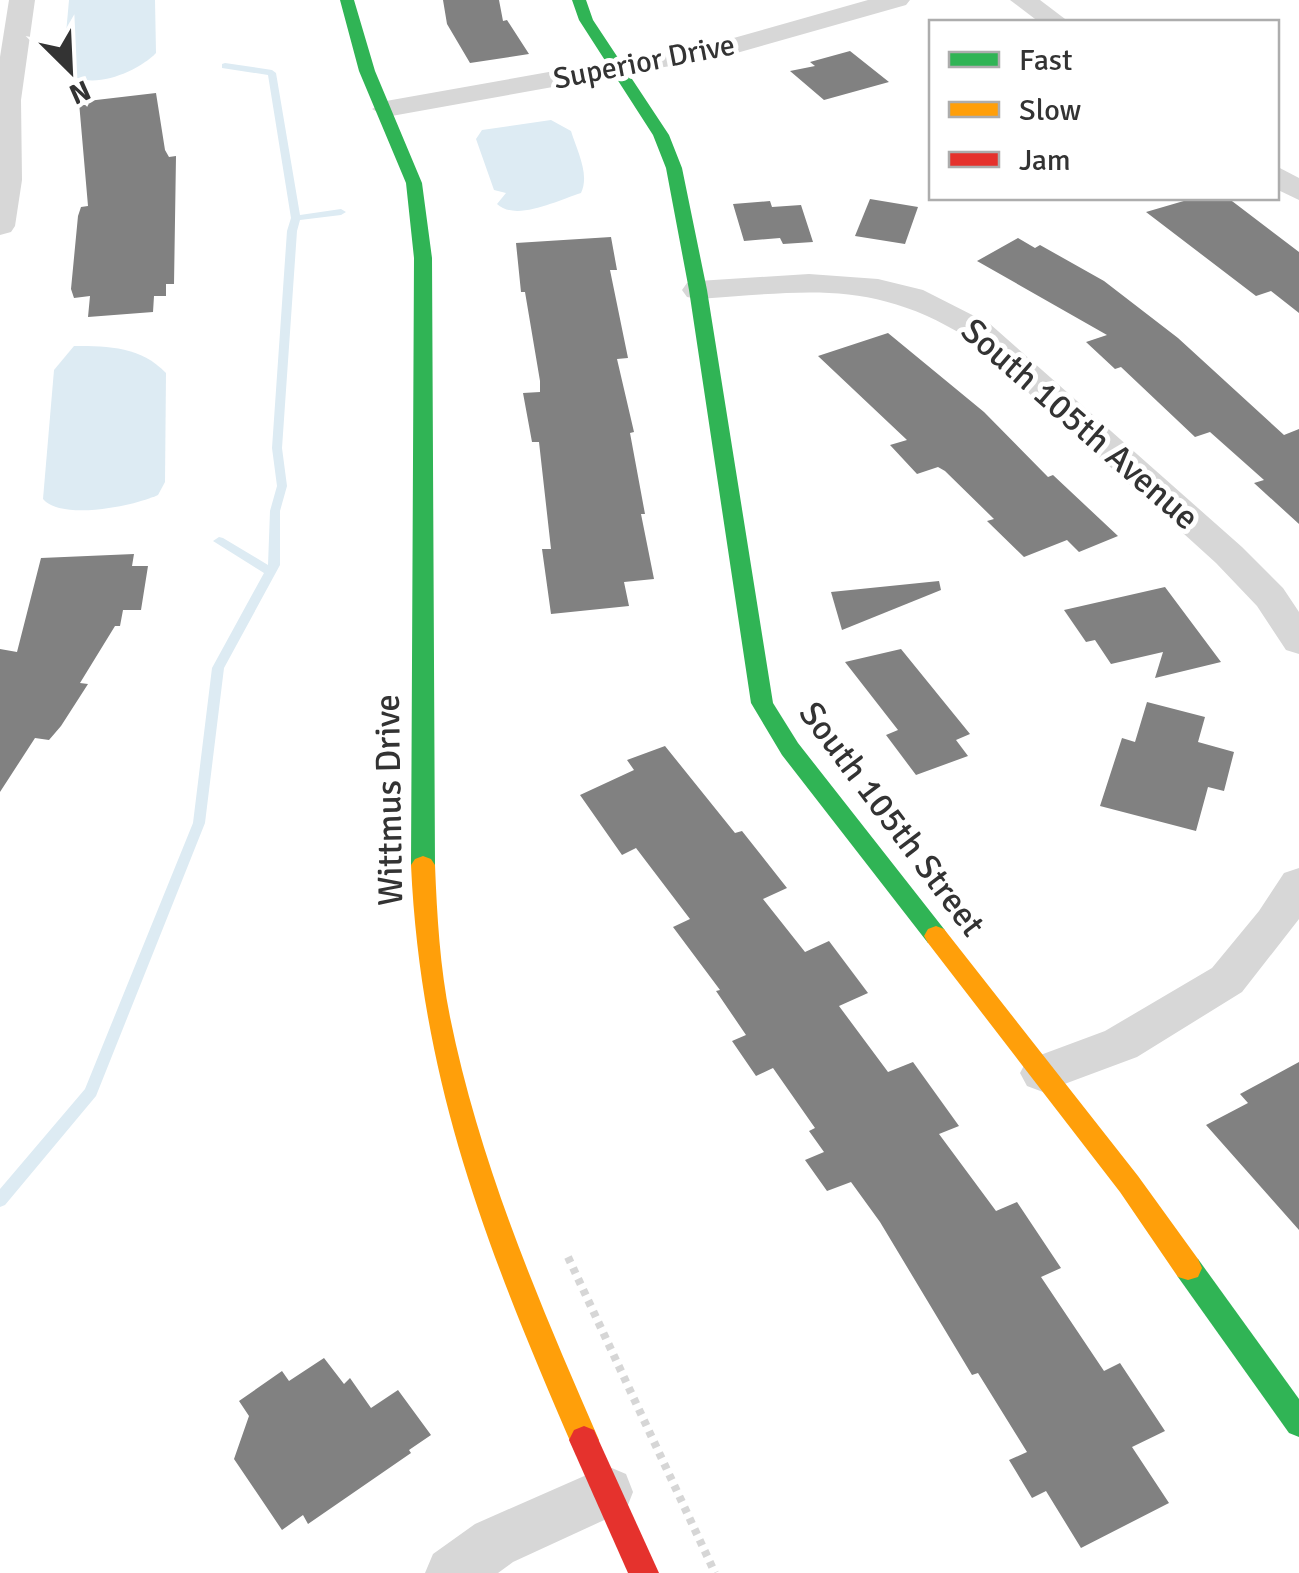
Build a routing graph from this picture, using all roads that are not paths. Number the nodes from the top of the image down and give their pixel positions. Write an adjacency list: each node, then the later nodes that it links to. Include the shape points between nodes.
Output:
1 (22, 0): 9 (street)
2 (347, 0): 8 (street, Wittmus Drive, via 367,71)
3 (579, 0): 7 (street, South 105th Street)
4 (897, 0): 7 (street, Superior Drive, via 726,48)
5 (1023, 0): 6 (street)
6 (1053, 20)
7 (619, 68): 8 (street, Superior Drive); 11 (street, South 105th Street, via 674,168)
8 (386, 109): 16 (street, Wittmus Drive, via 414,184 423,258 422,887 433,1004 470,1148 543,1349)
9 (2, 117): 10 (street, via 7,180)
10 (0, 226)
11 (698, 290): 12 (street, South 105th Avenue, via 847,284 912,294 946,308 1229,556); 14 (street, South 105th Street, via 762,703 790,749)
12 (1299, 640)
13 (1299, 884): 14 (street, via 1227,980 1121,1044)
14 (1044, 1074): 15 (street, South 105th Street)
15 (1299, 1423)
16 (608, 1492): 17 (street, via 494,1543); 18 (street, Wittmus Drive)
17 (452, 1573)
18 (644, 1573)

